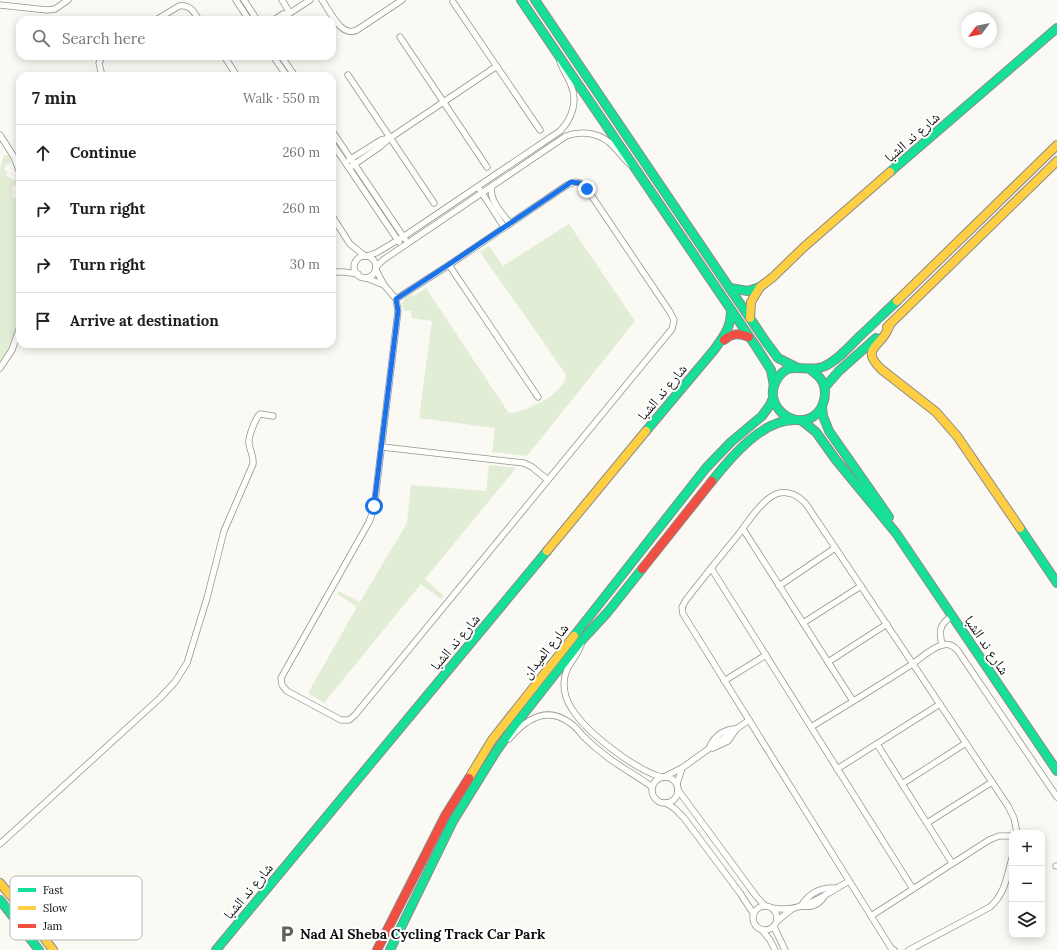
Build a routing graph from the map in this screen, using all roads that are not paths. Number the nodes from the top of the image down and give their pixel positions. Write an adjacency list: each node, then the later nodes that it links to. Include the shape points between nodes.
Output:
1 (68, 0): 11 (street, via 47,10)
2 (236, 0): 15 (street)
3 (244, 0): 16 (street)
4 (282, 0): 12 (street)
5 (310, 0): 12 (street)
6 (322, 0): 19 (street)
7 (402, 0): 20 (street, via 357,30 349,32 342,29)
8 (521, 0): 23 (street)
9 (536, 0): 68 (street)
10 (453, 2): 28 (street)
11 (0, 5)
12 (290, 13): 17 (street); 18 (street)
13 (163, 16): 14 (street, via 183,5 191,8)
14 (196, 16)
15 (246, 16)
16 (254, 16)
17 (281, 16)
18 (289, 16)
19 (333, 16)
20 (336, 20)
21 (1057, 28): 67 (street, شارع ند الشبا)
22 (400, 37): 34 (street)
23 (559, 56): 45 (street); 47 (street, via 574,94 569,120 556,134)
24 (101, 60): 29 (street)
25 (227, 60): 30 (street)
26 (277, 60): 31 (street)
27 (284, 60): 32 (street)
28 (497, 66): 34 (street); 35 (street)
29 (101, 72)
30 (234, 72)
31 (284, 72)
32 (292, 72)
33 (348, 75): 38 (street)
34 (443, 102): 38 (street); 46 (street)
35 (540, 130)
36 (0, 136): 43 (street)
37 (336, 138): 41 (street)
38 (390, 138): 41 (street, via 381,140); 44 (street); 50 (street)
39 (1057, 145): 78 (street, via 831,363)
40 (336, 148): 41 (street)
41 (348, 161): 44 (street)
42 (1057, 161): 72 (street)
43 (16, 162)
44 (351, 166): 54 (street); 55 (street)
45 (633, 166): 48 (street, via 605,140 592,134 576,133 551,145); 70 (street)
46 (487, 167)
47 (506, 168): 49 (street, via 504,173 481,189); 54 (street)
48 (492, 186): 49 (street); 52 (street, via 493,199)
49 (481, 193): 53 (street); 56 (street)
50 (434, 203)
51 (336, 222): 57 (street)
52 (510, 224): 53 (street); 87 (street, via 571,182 580,183 587,189 674,320 669,333)
53 (504, 227): 61 (street)
54 (403, 237): 55 (street); 56 (street)
55 (397, 240): 58 (street); 59 (street)
56 (407, 243): 58 (street)
57 (350, 244): 59 (street); 60 (street)
58 (402, 247): 62 (street)
59 (366, 256): 60 (street); 62 (street, via 373,260)
60 (356, 262): 63 (street); 64 (street, via 355,269)
61 (448, 265): 69 (street); 81 (street)
62 (376, 268): 65 (street, via 372,275); 66 (street)
63 (339, 272): 64 (street)
64 (358, 274): 65 (street)
65 (366, 278): 66 (street)
66 (384, 285): 69 (street)
67 (760, 287): 68 (street, via 748,291); 71 (street, via 752,302)
68 (730, 288): 71 (street)
69 (396, 299): 86 (street, via 398,311)
70 (731, 310): 73 (street); 75 (street, شارع ند الشبا, via 728,330)
71 (750, 318): 76 (street, via 775,355)
72 (890, 324): 80 (street); 92 (street, via 886,333 872,349 873,361 940,416 957,436)
73 (749, 336): 75 (street, شارع ند الشبا, via 739,333 730,335); 79 (street, via 770,370)
74 (16, 338): 77 (street)
75 (714, 350): 147 (street, شارع ند الشبا)
76 (796, 367): 78 (street); 79 (street, via 782,373)
77 (0, 368)
78 (811, 370): 80 (street, via 820,377)
79 (774, 386): 82 (street)
80 (825, 387): 83 (street, via 826,394)
81 (538, 398)
82 (773, 398): 85 (street, via 780,412); 148 (street, شارع الميدان, via 764,414 706,468 492,740 445,816)
83 (822, 407): 85 (street, via 814,416); 89 (street, شارع ند الشبا, via 829,431 886,512)
84 (273, 416): 124 (street, via 263,414 256,419 249,442 253,464 224,531 189,657 181,673 160,698)
85 (798, 420): 89 (street, شارع ند الشبا, via 816,432); 98 (street, شارع الميدان, via 770,425 729,461 607,613)
86 (382, 447): 87 (street, via 524,463); 87 (street, via 371,517 281,678 282,686 287,691 341,720 349,720 355,715)
87 (548, 480)
88 (743, 528): 90 (street, via 770,497 779,493 789,493 802,500); 91 (street); 93 (street)
89 (896, 533): 95 (street, شارع ند الشبا)
90 (835, 548): 93 (street); 94 (street)
91 (711, 568): 100 (street); 103 (street, via 683,603 682,610)
92 (1057, 583)
93 (779, 586): 96 (street)
94 (861, 586): 96 (street); 97 (street)
95 (952, 616): 99 (street, via 941,627); 113 (street, شارع ند الشبا)
96 (803, 623): 101 (street)
97 (887, 624): 101 (street); 102 (street)
98 (581, 641): 110 (street, شارع الميدان); 114 (street, via 565,677 565,693 571,708 586,726 613,749 644,770)
99 (942, 645): 102 (street); 119 (street, via 953,646 958,651)
100 (766, 655): 103 (street); 107 (street)
101 (828, 662): 104 (street)
102 (913, 664): 104 (street); 105 (street)
103 (724, 681): 106 (street)
104 (853, 701): 107 (street)
105 (940, 704): 108 (street); 109 (street)
106 (749, 720): 111 (street); 127 (street)
107 (811, 727): 112 (street)
108 (966, 743): 115 (street); 116 (street)
109 (877, 744): 112 (street); 116 (street)
110 (497, 750): 117 (street, via 526,722 539,716 557,717 570,723 608,758); 149 (street, شارع الميدان, via 453,822)
111 (682, 768): 114 (street); 118 (street)
112 (838, 769): 130 (street)
113 (1057, 771)
114 (662, 777): 117 (street, via 654,782); 118 (street, via 673,779)
115 (992, 782): 121 (street); 122 (street, via 1012,812)
116 (902, 784): 121 (street)
117 (652, 787): 120 (street, via 655,798)
118 (678, 787): 120 (street, via 675,799); 133 (street)
119 (1057, 797)
120 (666, 803): 138 (street, via 684,818)
121 (927, 823): 125 (street)
122 (1017, 830)
123 (1009, 836): 125 (street, via 994,837)
124 (0, 844)
125 (952, 863): 130 (street)
126 (1010, 866): 153 (street, via 1004,890 990,907)
127 (849, 881): 129 (street); 139 (street)
128 (0, 883): 131 (street)
129 (836, 888): 134 (street); 134 (street, via 818,890)
130 (913, 889): 139 (street)
131 (10, 895)
132 (1, 902): 137 (street)
133 (764, 906): 135 (street); 138 (street, via 757,908)
134 (801, 906): 136 (street)
135 (772, 908): 136 (street); 140 (street, via 777,915)
136 (792, 909): 140 (street)
137 (10, 913)
138 (754, 913): 142 (street, via 754,925)
139 (871, 916): 152 (street)
140 (777, 921): 141 (street)
141 (774, 927): 142 (street); 151 (street)
142 (762, 930): 150 (street)
143 (31, 940): 145 (street)
144 (46, 940): 146 (street)
145 (39, 950)
146 (53, 950)
147 (216, 950)
148 (377, 950)
149 (390, 950)
150 (775, 950)
151 (785, 950)
152 (894, 950)
153 (910, 950)

